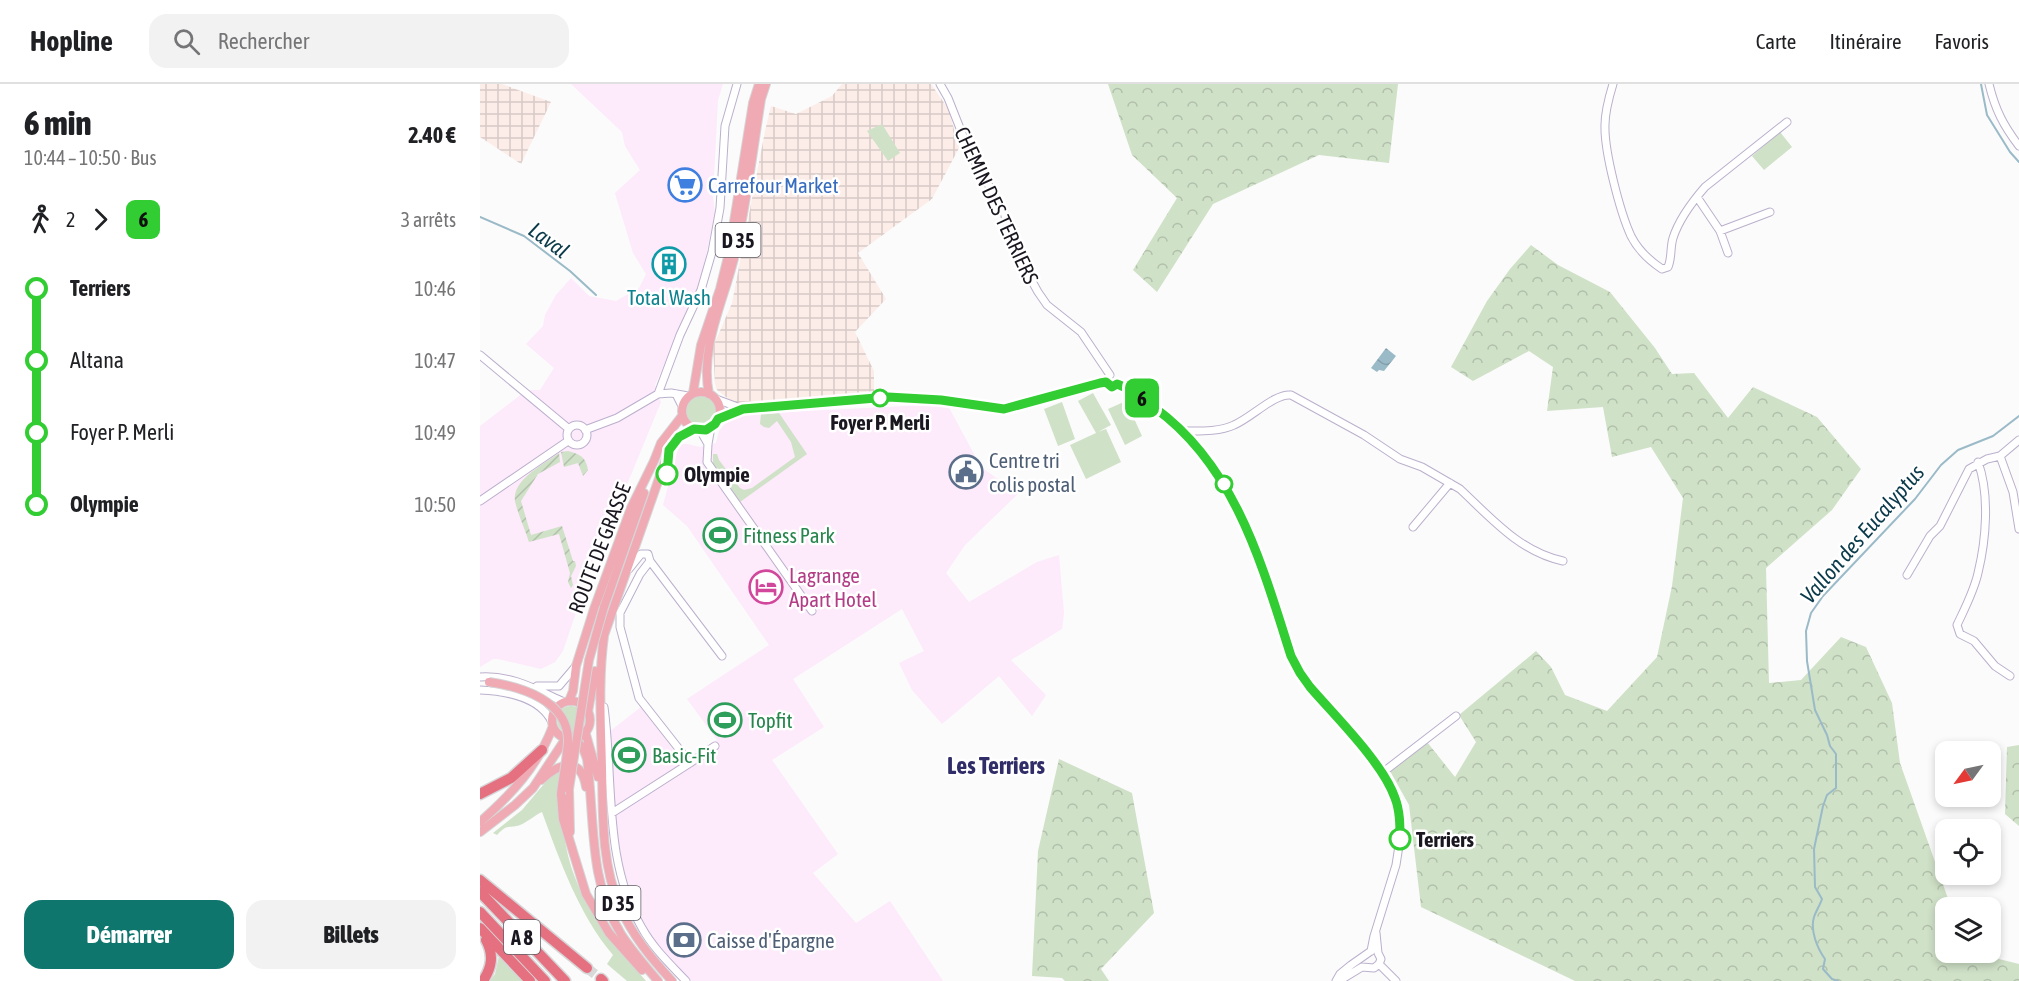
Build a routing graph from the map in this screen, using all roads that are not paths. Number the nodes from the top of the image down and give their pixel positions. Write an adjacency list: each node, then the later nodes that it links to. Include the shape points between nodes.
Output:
1 (736, 84): 17 (street, via 725,126 720,208 712,252 701,290)
2 (759, 84): 19 (main road, D 35, via 729,253)
3 (766, 84): 20 (main road, D 35, via 736,250 706,361)
4 (940, 84): 14 (street, CHEMIN DES TERRIERS, via 969,151 1004,212 1013,247 1038,292 1081,332)
5 (1613, 84): 9 (street, via 1605,137 1614,185 1631,237 1662,269 1668,267 1678,225)
6 (1989, 84): 8 (street, via 1995,108)
7 (1787, 122): 9 (street)
8 (2019, 146)
9 (1697, 197): 11 (street)
10 (1770, 212): 11 (street)
11 (1720, 231): 12 (street)
12 (1728, 253)
13 (480, 355): 25 (street)
14 (1110, 375): 15 (street); 16 (street, via 1116,376)
15 (1106, 382): 16 (street, via 1112,387); 21 (street, via 1004,409 888,397)
16 (1117, 384): 28 (street, via 1127,387)
17 (658, 394): 18 (street); 26 (street)
18 (676, 394): 19 (street); 22 (street)
19 (690, 394): 20 (main road); 22 (main road)
20 (713, 396): 21 (street); 23 (main road, via 720,409)
21 (743, 409): 23 (street)
22 (682, 411): 27 (main road, via 684,422); 33 (main road, ROUTE DE GRASSE / D 35)
23 (718, 419): 24 (main road)
24 (711, 427): 27 (main road); 31 (street)
25 (569, 429): 26 (street, via 577,426); 30 (street)
26 (585, 430): 30 (street, via 587,436 581,444)
27 (697, 430): 31 (street); 41 (main road, ROUTE DE GRASSE, via 679,437 669,450)
28 (1183, 431): 35 (street, via 1231,427 1280,396 1291,395 1400,459); 62 (street, via 1204,455 1243,519 1300,673)
29 (2019, 440): 32 (street)
30 (568, 441): 36 (street)
31 (708, 444): 43 (street, via 707,462)
32 (2000, 456): 34 (street); 38 (street, via 2013,492)
33 (654, 461): 46 (main road, ROUTE DE GRASSE / D 35, via 631,508); 64 (main road, D 35, bridge, via 589,660)
34 (1978, 462): 42 (street, via 1969,469 1940,525); 47 (street, via 1986,496 1982,551 1978,574 1957,625 1960,634 1974,641 1995,666)
35 (1450, 483): 37 (street); 40 (street, via 1520,544)
36 (480, 501)
37 (1413, 527)
38 (2019, 529)
39 (649, 557): 41 (street, via 641,554); 45 (street); 61 (street, via 620,613 620,627 639,698)
40 (1563, 561)
41 (626, 574): 44 (main road, ROUTE DE GRASSE)
42 (1907, 575)
43 (812, 610)
44 (604, 636): 49 (main road); 54 (main road, ROUTE DE GRASSE)
45 (722, 656)
46 (576, 666): 51 (street, via 559,686); 53 (main road, ROUTE DE GRASSE / D 35, via 573,691)
47 (2010, 676)
48 (480, 677): 51 (street)
49 (599, 678): 66 (main road); 67 (street)
50 (484, 683): 64 (main road, bridge, via 507,685 540,698 561,717 568,741)
51 (528, 685): 53 (street)
52 (480, 690): 56 (street, via 501,691 540,706)
53 (566, 701): 54 (main road, via 580,703); 56 (main road, via 555,710)
54 (588, 712): 57 (main road, via 590,720)
55 (1456, 716): 62 (street)
56 (552, 724): 58 (main road, via 558,734); 60 (main road)
57 (585, 731): 58 (main road); 66 (main road, D 35, via 597,770)
58 (570, 738): 63 (main road); 68 (main road, D 35, via 583,748 587,759)
59 (715, 746): 61 (street)
60 (542, 750): 65 (highway, via 511,778); 69 (main road, via 523,781)
61 (690, 763): 67 (street)
62 (1382, 773): 75 (street, via 1399,810 1400,839)
63 (533, 788): 68 (main road, D 35, via 562,765 577,769 584,778); 70 (main road)
64 (565, 792): 84 (main road, D 35, via 572,850 594,911)
65 (480, 794)
66 (602, 810): 86 (main road, D 35, via 609,871 619,906 644,948)
67 (612, 813): 87 (street, via 618,868 631,908 658,951)
68 (592, 820): 85 (main road, D 35, via 596,867 610,910 621,933)
69 (480, 822)
70 (480, 832)
71 (480, 879): 79 (highway)
72 (480, 892): 83 (highway, A 8)
73 (480, 912): 82 (highway, A 8)
74 (480, 929): 80 (highway, via 492,956); 81 (highway)
75 (1374, 952): 76 (street); 77 (street, via 1381,959)
76 (1364, 957): 78 (street); 88 (street, via 1340,974)
77 (1379, 964): 78 (street, via 1374,968); 89 (street)
78 (1367, 966): 88 (street)
79 (587, 968)
80 (483, 981)
81 (530, 981)
82 (545, 981)
83 (565, 981)
84 (653, 981)
85 (658, 981)
86 (672, 981)
87 (686, 981)
88 (1337, 981)
89 (1396, 981)

